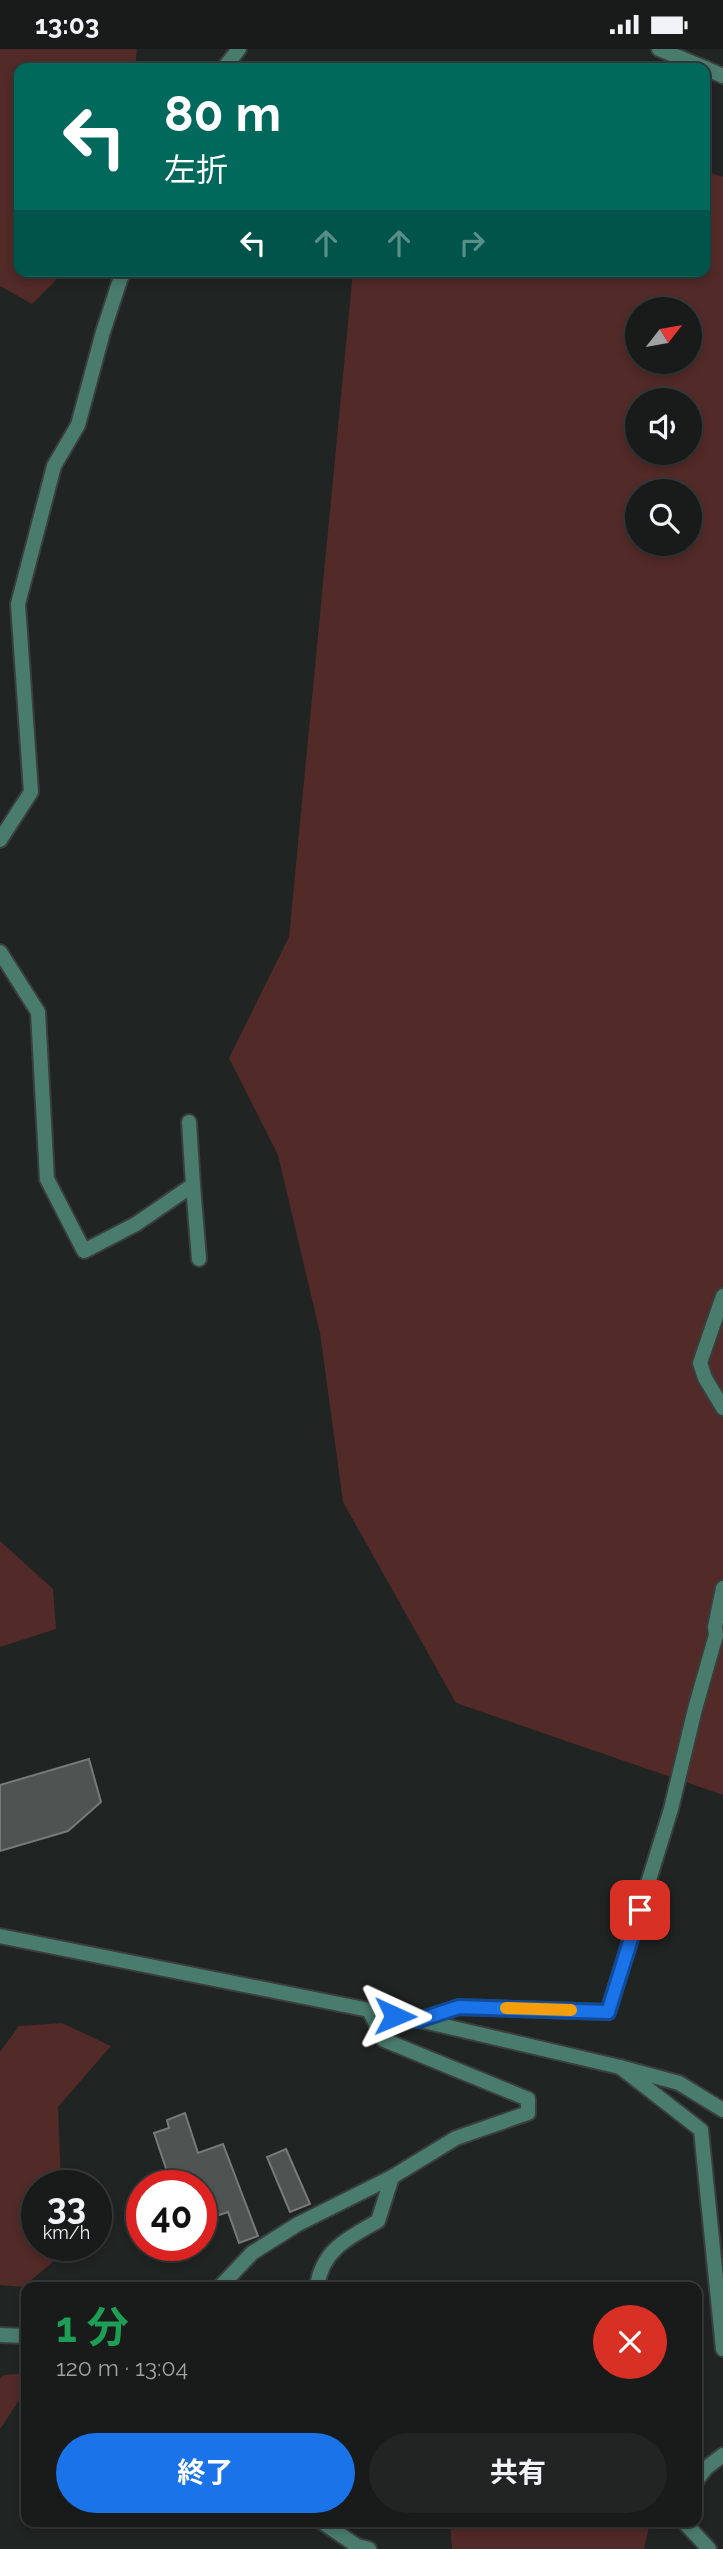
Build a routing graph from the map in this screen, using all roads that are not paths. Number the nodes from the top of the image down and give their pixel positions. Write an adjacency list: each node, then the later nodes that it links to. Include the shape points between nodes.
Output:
1 (239, 49): 3 (street)
2 (659, 49): 4 (street)
3 (228, 63)
4 (693, 63)
5 (121, 277): 6 (street, via 78,425 54,466 18,604 31,792)
6 (0, 840)
7 (0, 952): 9 (street, via 38,1012 47,1179 84,1251 136,1224)
8 (190, 1122): 9 (street)
9 (193, 1185): 10 (street)
10 (199, 1259)
11 (723, 1296): 12 (street, via 700,1363)
12 (723, 1408)
13 (723, 1588): 16 (street, via 716,1635 671,1809 608,2012 459,2007)
14 (0, 1936): 15 (street)
15 (370, 2012): 16 (street); 19 (street, via 384,2040 528,2099 528,2113 456,2139)
16 (419, 2020): 17 (street)
17 (620, 2067): 18 (street, via 679,2083); 24 (street, via 701,2130)
18 (723, 2110)
19 (392, 2177): 20 (street, via 252,2253); 21 (street, via 377,2221 340,2242 319,2271)
20 (225, 2282)
21 (318, 2282)
22 (0, 2335): 23 (street)
23 (21, 2336)
24 (723, 2349)
25 (723, 2455): 26 (street)
26 (702, 2473)
27 (329, 2527): 29 (street)
28 (689, 2527): 30 (street)
29 (369, 2549)
30 (709, 2549)

